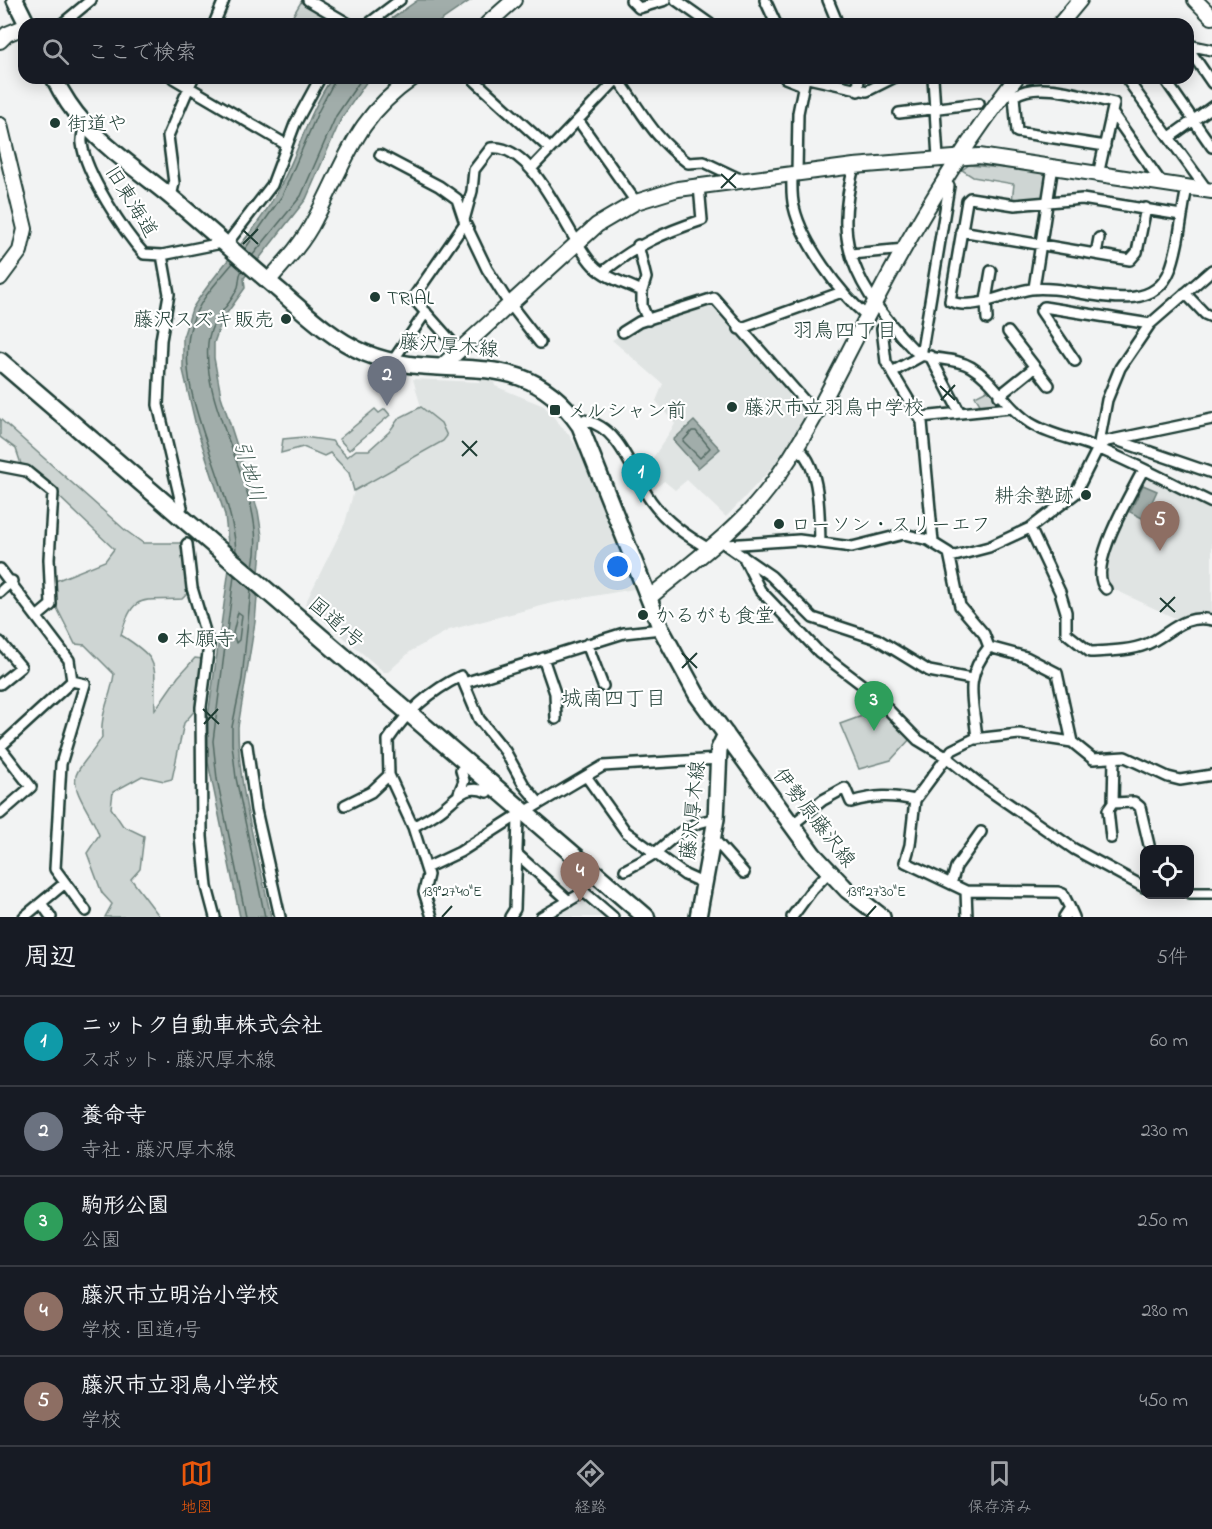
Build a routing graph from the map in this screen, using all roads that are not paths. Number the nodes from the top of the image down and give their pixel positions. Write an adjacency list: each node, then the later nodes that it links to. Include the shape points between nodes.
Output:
1 (15, 0): 15 (main road)
2 (91, 0): 16 (street)
3 (224, 0): 17 (street)
4 (308, 0): 18 (street)
5 (400, 0): 19 (street)
6 (514, 0): 20 (street)
7 (631, 0): 8 (street, via 639,8)
8 (666, 0)
9 (676, 0): 21 (street)
10 (765, 0): 22 (street)
11 (828, 0): 23 (street)
12 (1080, 0): 24 (street)
13 (1194, 0): 14 (street)
14 (1212, 16)
15 (22, 18)
16 (70, 18)
17 (216, 18)
18 (339, 18)
19 (376, 18)
20 (494, 18)
21 (702, 18)
22 (773, 18)
23 (835, 18)
24 (1065, 18)
25 (18, 28): 26 (street)
26 (0, 41)
27 (1194, 48): 28 (street)
28 (1212, 50)
29 (1194, 56): 30 (street)
30 (1212, 83)
31 (58, 84): 55 (main road, 藤沢厚木線)
32 (191, 84): 76 (street, via 168,136 174,183)
33 (193, 84): 58 (street)
34 (316, 84): 58 (street)
35 (405, 84): 95 (street, via 380,103 366,121 342,159 307,234)
36 (479, 84): 61 (street)
37 (611, 84): 53 (street)
38 (621, 84): 70 (street, via 665,146 688,163 704,162)
39 (804, 84): 68 (street, via 796,133)
40 (824, 84): 47 (street)
41 (859, 84): 47 (street)
42 (882, 84): 47 (street)
43 (933, 84): 50 (street)
44 (1012, 84): 63 (street)
45 (1130, 84): 57 (street)
46 (1168, 84): 54 (street)
47 (858, 91)
48 (979, 103): 50 (street)
49 (1212, 106): 54 (street)
50 (935, 109): 51 (street); 64 (street)
51 (899, 113)
52 (1113, 114): 59 (street); 59 (street, via 1114,104 1052,88 1020,92 1013,98 1017,132); 71 (street)
53 (578, 120): 61 (street); 77 (street)
54 (1193, 120): 57 (street); 60 (street)
55 (85, 124): 76 (main road, 藤沢厚木線); 91 (street, 旧東海道, via 82,142 88,161 116,217 146,255)
56 (0, 125): 96 (street, via 25,229 20,251)
57 (1170, 137): 75 (street)
58 (288, 145): 86 (street, via 272,185)
59 (1105, 146): 69 (street)
60 (1212, 147)
61 (550, 149): 67 (street)
62 (380, 155): 81 (street, via 455,197)
63 (957, 157): 64 (street); 66 (street, via 979,156); 88 (street)
64 (938, 158): 65 (street)
65 (854, 166): 68 (street); 89 (street, via 846,206)
66 (1053, 166): 69 (street); 78 (street)
67 (532, 168): 81 (street, via 510,153 491,148 474,170); 84 (street)
68 (795, 174): 70 (street); 99 (street, via 792,196 798,220)
69 (1098, 175): 71 (street)
70 (742, 180): 72 (street)
71 (1163, 185): 74 (street)
72 (699, 186): 77 (street); 85 (street, via 702,220)
73 (949, 186): 116 (street)
74 (1187, 188): 75 (street); 80 (street)
75 (1210, 191)
76 (171, 197): 86 (main road, 藤沢厚木線)
77 (636, 202): 84 (street, via 616,211)
78 (1048, 203): 79 (street, via 1082,199); 82 (street, via 1016,205 970,198); 87 (street)
79 (1146, 208): 80 (street); 90 (street, via 1134,257 1130,260)
80 (1181, 215): 97 (street, via 1171,267 1159,286 1142,297)
81 (464, 221): 103 (street); 104 (street, via 413,298)
82 (961, 231): 87 (street); 101 (street, via 950,301 965,304)
83 (1099, 238): 90 (street)
84 (577, 242): 93 (street, via 595,267); 103 (street)
85 (638, 245): 93 (street); 98 (street, via 646,278)
86 (226, 246): 91 (street, 旧東海道); 95 (main road, 藤沢厚木線)
87 (1042, 247): 90 (street); 97 (street)
88 (904, 249): 89 (street); 102 (street)
89 (851, 254): 102 (street)
90 (1096, 254)
91 (162, 255): 139 (street, via 169,294 161,340 158,405)
92 (1212, 270): 100 (street)
93 (604, 271): 98 (street)
94 (991, 272): 101 (street)
95 (262, 277): 119 (main road, 藤沢厚木線, via 352,347)
96 (0, 278)
97 (1034, 288): 101 (street)
98 (642, 291): 108 (street, via 642,306)
99 (842, 292): 105 (street); 111 (street)
100 (1185, 293): 106 (street); 110 (street)
101 (986, 300): 107 (street)
102 (875, 302): 105 (street); 109 (street)
103 (510, 305): 114 (street); 115 (street)
104 (426, 312): 115 (street); 119 (street)
105 (867, 316): 128 (street)
106 (1212, 317)
107 (987, 319)
108 (648, 320): 111 (street, via 714,298); 112 (street)
109 (891, 324): 116 (street); 123 (street, via 882,329 882,341)
110 (1150, 324): 118 (street, via 1044,308 1041,311); 134 (street, via 1112,386)
111 (739, 329): 128 (street)
112 (623, 332)
113 (1008, 332): 121 (street)
114 (540, 343)
115 (459, 350): 120 (street)
116 (926, 356): 123 (street); 125 (street, via 968,365 990,382); 127 (street)
117 (0, 361): 145 (highway, 国道1号)
118 (1075, 361)
119 (392, 362): 120 (main road, 藤沢厚木線)
120 (441, 367): 131 (main road, 藤沢厚木線, via 484,367 516,375 543,388)
121 (1035, 367): 124 (street); 125 (street)
122 (0, 372): 145 (highway, 国道1号)
123 (892, 372): 129 (street)
124 (1050, 385)
125 (999, 396): 126 (street)
126 (1010, 408): 127 (street); 134 (street, via 1031,424)
127 (960, 413): 129 (street)
128 (816, 414): 133 (street)
129 (921, 417): 142 (street)
130 (1212, 419): 132 (street)
131 (579, 424): 144 (street, via 584,420 592,422 619,444 659,511 678,529); 152 (main road, 藤沢厚木線)
132 (1116, 440): 134 (street); 137 (street)
133 (796, 447): 141 (street, via 814,478); 144 (street, via 769,488)
134 (1098, 448): 136 (street); 140 (street, via 1075,494)
135 (0, 466): 153 (street, via 26,471 53,494 51,605)
136 (1143, 470): 138 (street); 150 (street, via 1103,554 1101,577)
137 (1212, 473)
138 (1212, 503)
139 (182, 507)
140 (1030, 528): 147 (street, via 989,547); 154 (street, via 1060,592 1066,612 1066,633 1090,652 1145,645 1173,626)
141 (820, 542): 142 (street, via 852,547 904,534); 144 (street)
142 (933, 542): 147 (street)
143 (187, 544): 212 (street, via 192,588 209,645 201,707 202,837 207,887)
144 (718, 545): 146 (street); 152 (street)
145 (219, 554): 165 (highway, 国道1号)
146 (743, 556): 160 (street, via 771,576 813,618 877,639 929,671); 171 (street, via 760,590 819,652 868,690 918,740)
147 (951, 557): 158 (street, via 960,606 984,634)
148 (0, 569): 149 (street)
149 (12, 581): 151 (street); 153 (street)
150 (1106, 589)
151 (0, 592)
152 (650, 597): 155 (main road, 藤沢厚木線)
153 (38, 616): 161 (street, via 69,660)
154 (1212, 620)
155 (662, 629): 157 (street, via 624,633); 167 (main road, 藤沢厚木線, via 697,695)
156 (0, 642): 163 (street, via 21,667)
157 (587, 644): 159 (street); 164 (street)
158 (989, 647): 160 (street); 169 (street, via 1026,657 1057,673)
159 (543, 658): 162 (street); 166 (street, via 555,693)
160 (971, 679): 168 (street)
161 (72, 681): 184 (street, via 0,747 32,787); 198 (street, via 85,684 60,771 55,869)
162 (464, 682): 165 (street, via 461,676 427,697); 183 (street, via 479,719 505,751 524,785)
163 (0, 684)
164 (603, 686)
165 (407, 716): 174 (highway, 国道1号); 175 (street, via 388,740); 183 (highway, 国道1号)
166 (556, 719)
167 (726, 734): 173 (main road, 藤沢厚木線, via 718,749); 186 (main road, 伊勢原藤沢線)
168 (977, 739): 169 (street, via 1019,734); 171 (street, via 952,750)
169 (1072, 742): 172 (street, via 1093,759)
170 (247, 746): 213 (street, via 256,810)
171 (946, 757): 180 (street); 201 (street, via 1074,849)
172 (1114, 758): 176 (street, via 1125,757 1180,780); 181 (street)
173 (719, 759): 177 (street, via 603,766); 185 (main road, 藤沢厚木線)
174 (461, 770): 178 (highway, 国道1号); 179 (street, via 464,781)
175 (389, 775): 182 (street, via 371,792); 187 (street)
176 (1212, 775)
177 (586, 776): 183 (street); 192 (street, via 626,832)
178 (487, 792): 179 (street, via 472,788); 183 (highway, 国道1号)
179 (459, 793): 187 (street, via 438,813)
180 (915, 800): 186 (street, via 890,795 851,802 845,788); 200 (street, via 905,862)
181 (1113, 803): 190 (street, via 1108,810); 191 (street, via 1134,802 1140,807)
182 (345, 805)
183 (524, 813): 193 (street); 194 (street); 218 (highway, 国道1号); 219 (highway, 国道1号)
184 (0, 814)
185 (716, 819): 189 (main road, 藤沢厚木線); 192 (street, via 693,823)
186 (792, 825): 196 (main road, 伊勢原藤沢線)
187 (413, 827): 194 (street)
188 (981, 832): 200 (street, via 956,867)
189 (713, 838): 197 (street); 199 (main road, 藤沢厚木線)
190 (1111, 838)
191 (1149, 845)
192 (656, 852): 195 (street); 199 (street, via 685,875)
193 (517, 854): 205 (street); 208 (street)
194 (426, 868): 214 (street, via 424,892)
195 (625, 870)
196 (829, 872): 221 (street); 222 (main road, 伊勢原藤沢線)
197 (744, 873)
198 (64, 883): 206 (street); 207 (street)
199 (705, 884): 220 (main road, 藤沢厚木線)
200 (951, 884): 202 (street)
201 (1140, 885)
202 (966, 891): 209 (street, via 1058,892 1063,894); 223 (street)
203 (1194, 893): 204 (street)
204 (1212, 893)
205 (568, 901): 216 (street); 217 (street, via 584,892)
206 (41, 903): 210 (street); 211 (street)
207 (86, 911)
208 (512, 913): 215 (street)
209 (1072, 913): 224 (street)
210 (24, 917)
211 (51, 917)
212 (215, 917)
213 (280, 917)
214 (432, 917)
215 (522, 917)
216 (541, 917)
217 (613, 917)
218 (631, 917)
219 (646, 917)
220 (698, 917)
221 (792, 917)
222 (882, 917)
223 (967, 917)
224 (1064, 917)

